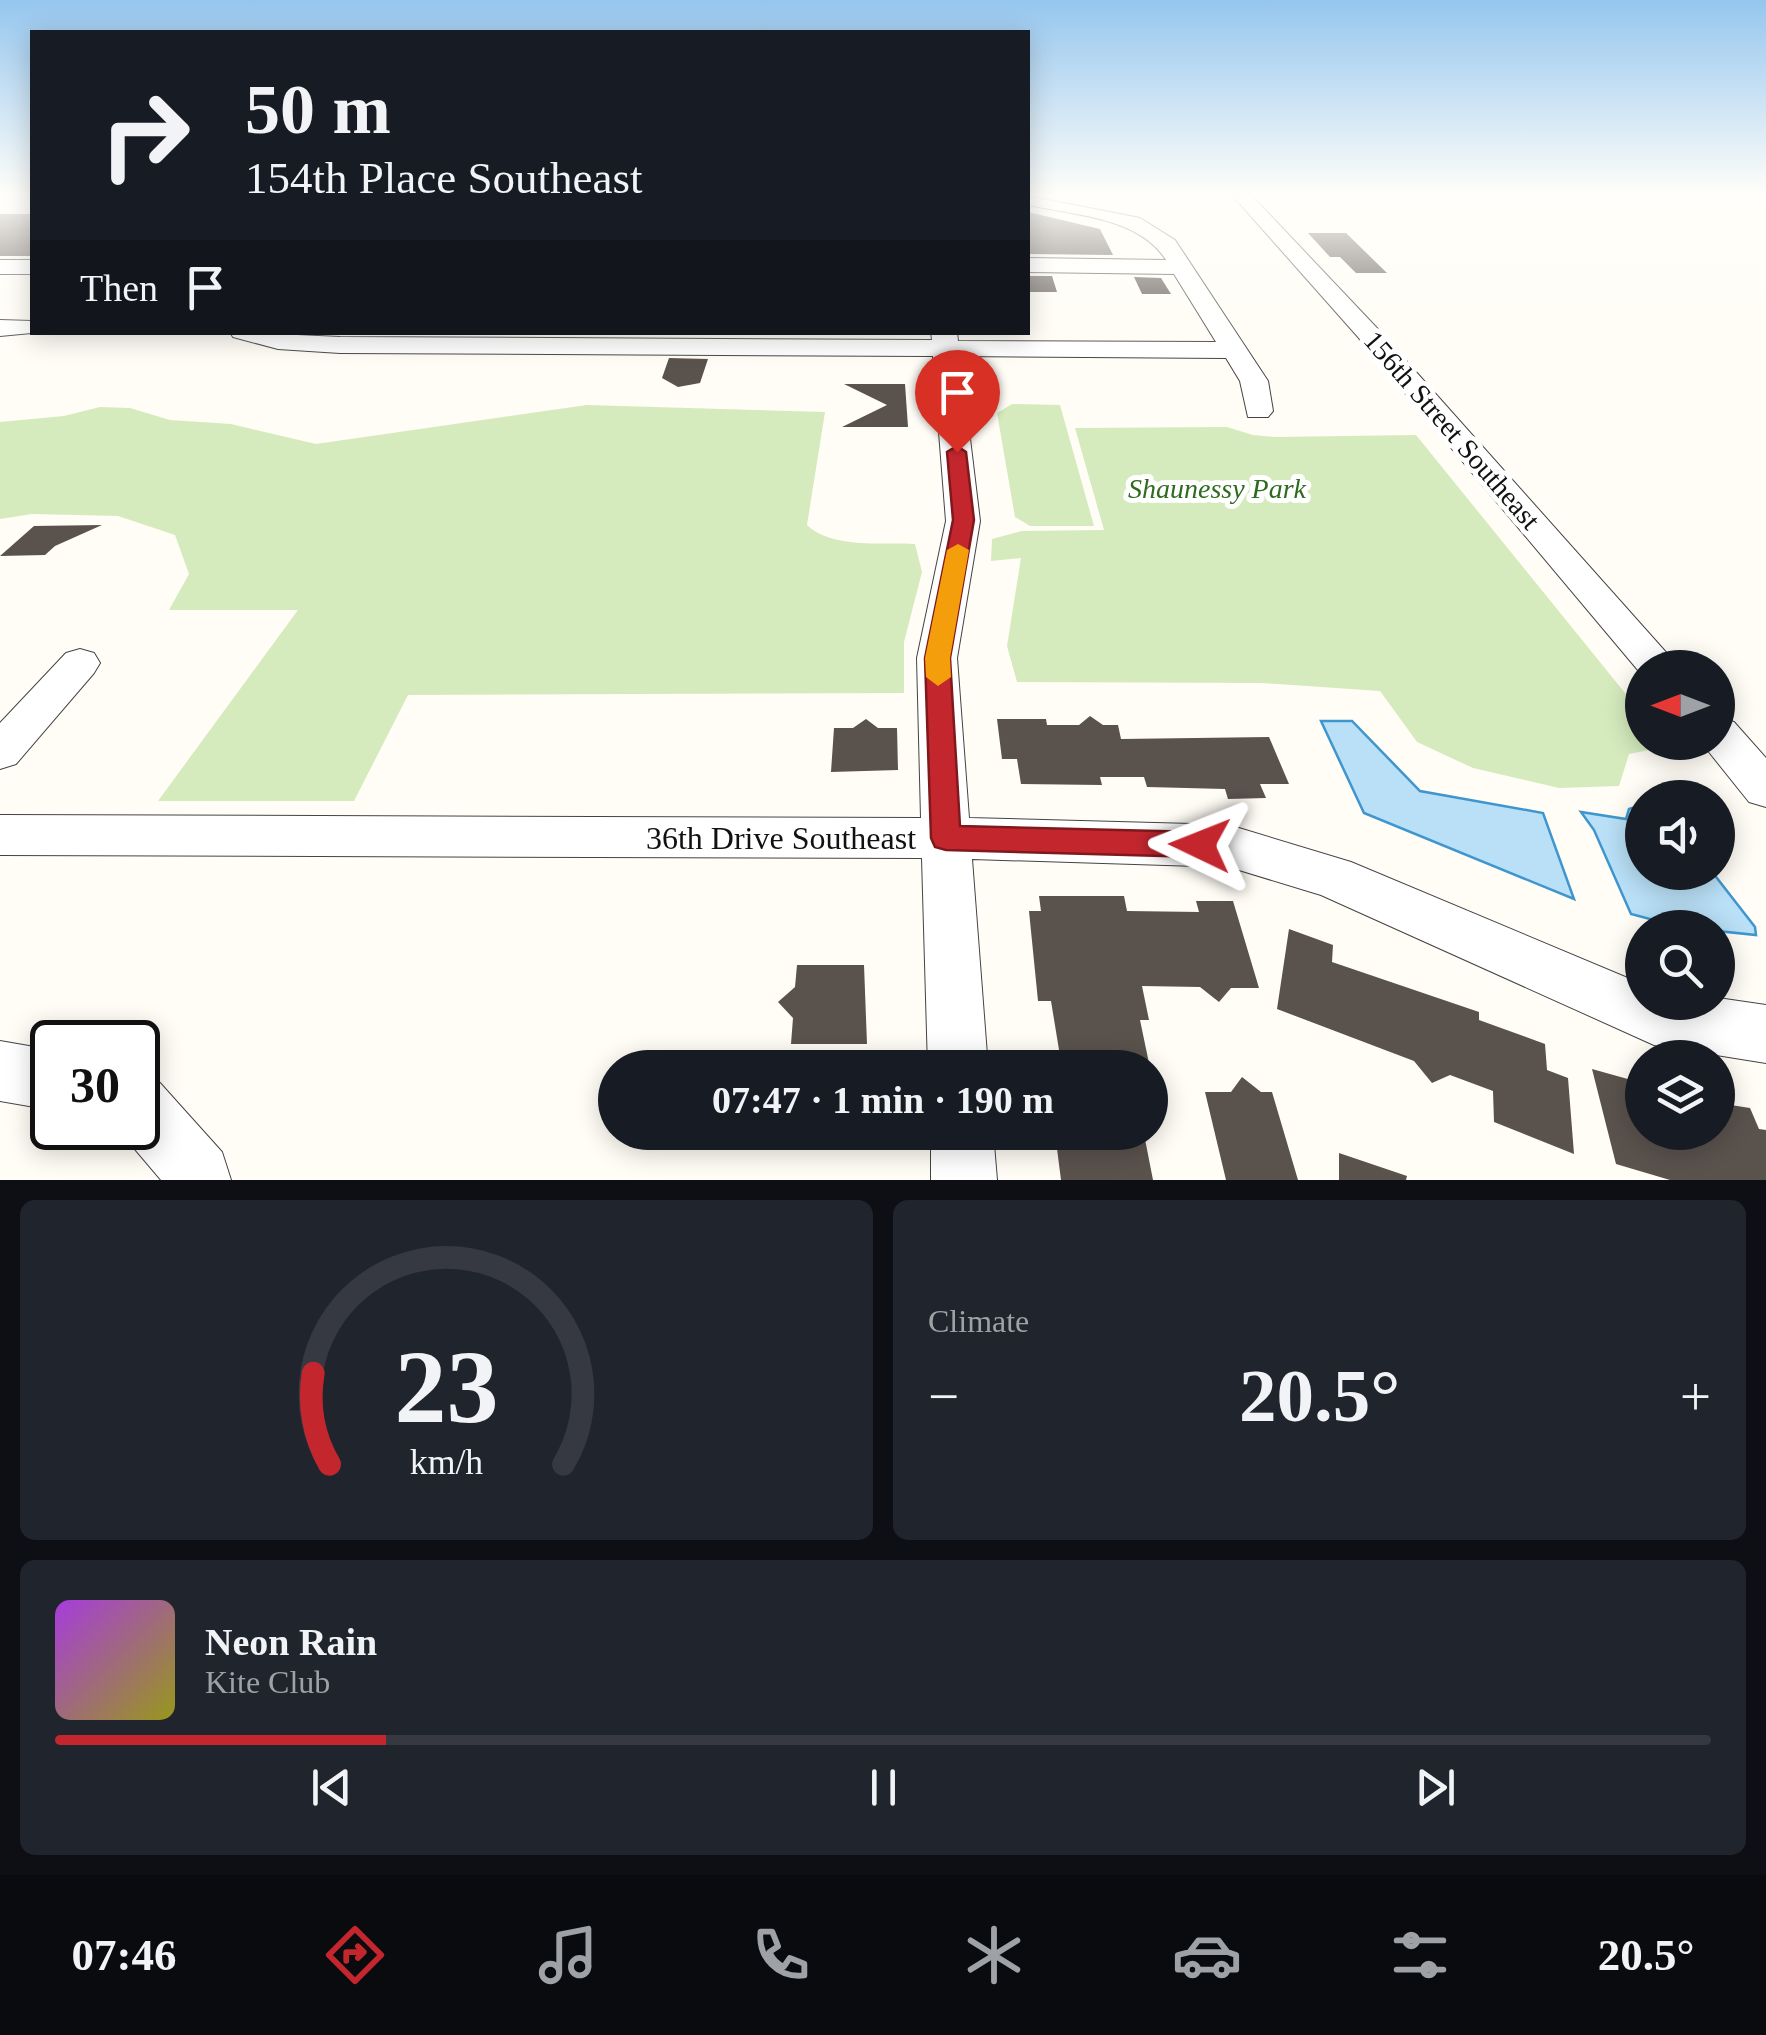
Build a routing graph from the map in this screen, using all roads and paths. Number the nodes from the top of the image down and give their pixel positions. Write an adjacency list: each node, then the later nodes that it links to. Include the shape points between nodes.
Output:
1 (1171, 251): 4 (street)
2 (1293, 251): 15 (street, 156th Street Southeast)
3 (1030, 265): 4 (street)
4 (1181, 266): 13 (street)
5 (0, 267): 6 (street)
6 (30, 267)
7 (0, 328): 8 (street)
8 (30, 328)
9 (254, 335): 10 (street, via 278,341)
10 (407, 339): 11 (street)
11 (630, 340): 12 (street)
12 (946, 341): 13 (street); 21 (street, via 963,520 937,658)
13 (1232, 350): 14 (street, via 1254,381)
14 (1258, 411)
15 (1644, 650)
16 (80, 663): 17 (street)
17 (0, 752)
18 (1735, 753): 19 (street)
19 (1766, 789)
20 (0, 835): 21 (street, 36th Drive Southeast)
21 (946, 838): 22 (street, 36th Drive Southeast, via 1229,846 1333,877 1654,1016); 23 (street)
22 (1766, 1034)
23 (957, 1050)
24 (0, 1071): 25 (street)
25 (30, 1076)
26 (160, 1130): 28 (street)
27 (963, 1150): 29 (street)
28 (198, 1180)
29 (964, 1180)

